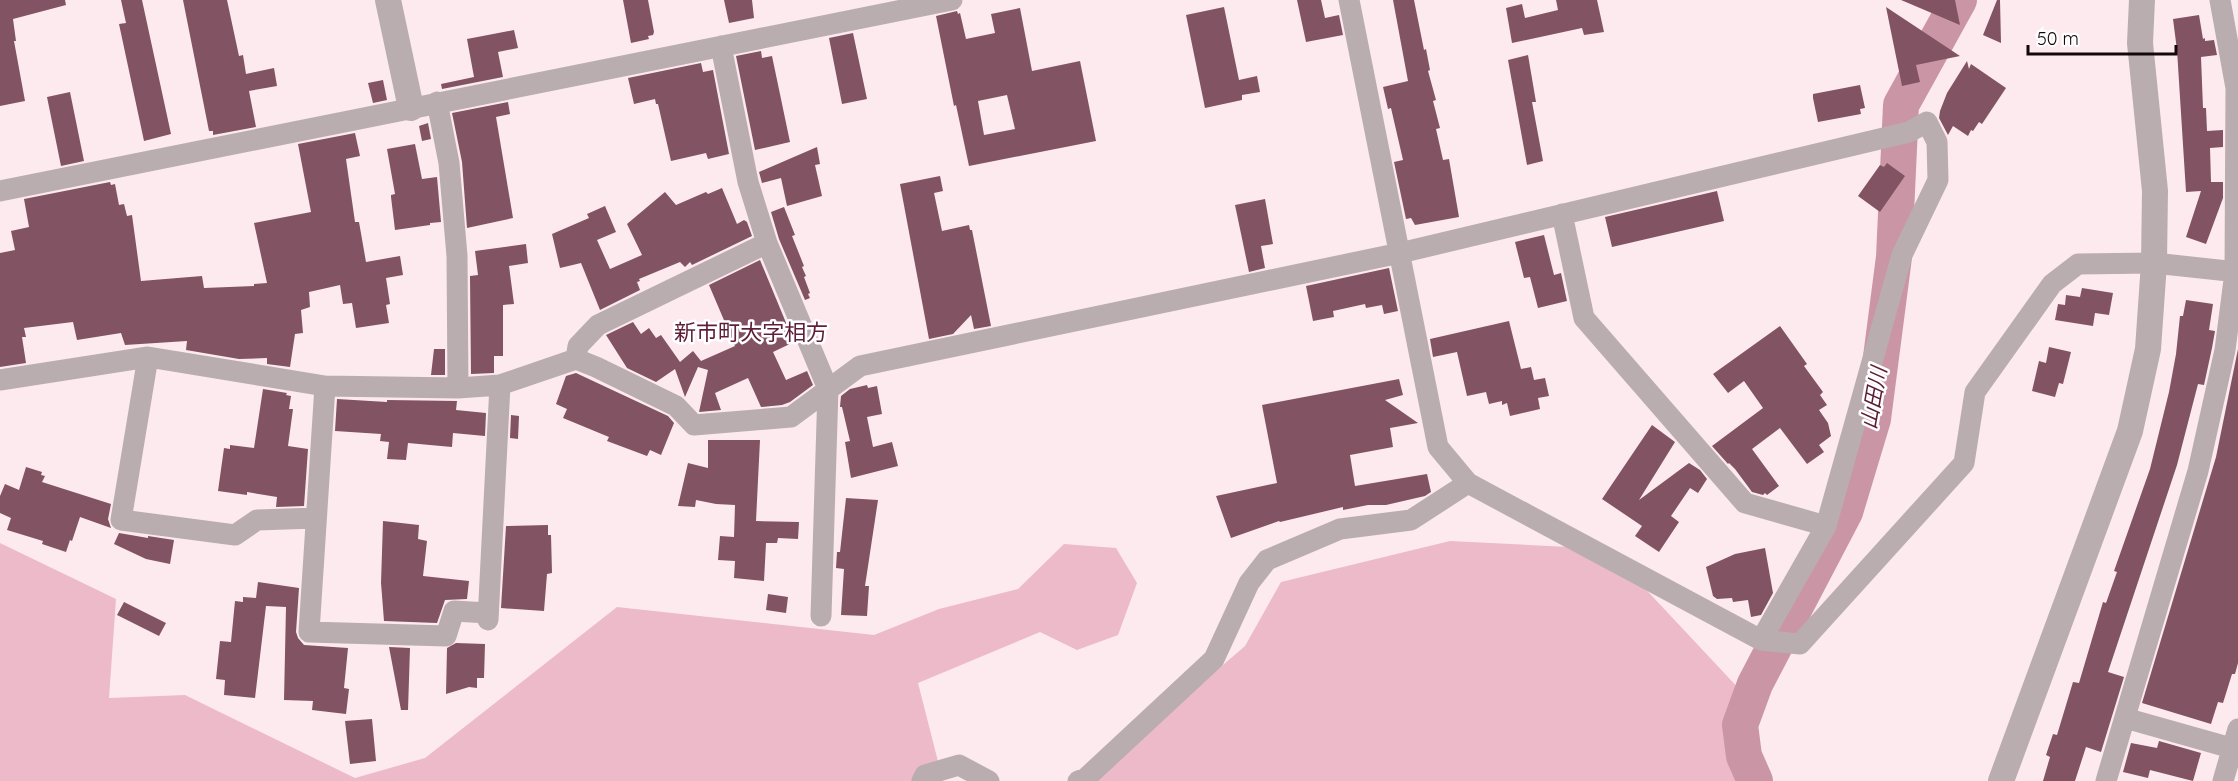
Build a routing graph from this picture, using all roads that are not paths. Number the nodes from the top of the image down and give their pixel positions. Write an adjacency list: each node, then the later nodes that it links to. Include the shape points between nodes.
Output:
1 (388, 0): 8 (street)
2 (952, 0): 6 (street)
3 (1349, 0): 12 (street)
4 (2142, 0): 13 (street, via 2140,43 2155,191)
5 (2220, 0): 14 (street, via 2236,88)
6 (722, 46): 7 (street); 11 (street, via 748,182)
7 (437, 102): 8 (street); 20 (street, via 449,164 457,256)
8 (411, 108): 9 (street)
9 (0, 190)
10 (1562, 214): 12 (street); 24 (street, via 1584,318 1745,503); 24 (street, via 1909,132 1927,122 1938,142 1938,180 1902,255)
11 (767, 243): 16 (street, via 598,325 578,345); 21 (street)
12 (1400, 253): 21 (street, via 860,366); 22 (street, via 1438,447)
13 (2154, 263): 14 (street); 26 (street, via 2078,264 2052,284 1975,392 1964,463 1800,644); 32 (street, via 2148,349 2130,431)
14 (2237, 272): 27 (street, via 2225,350 2198,471)
15 (148, 357): 17 (street); 19 (street); 23 (street, via 121,520 235,535 257,520)
16 (576, 359): 18 (street); 21 (street, via 676,406 694,425 791,417)
17 (0, 380)
18 (500, 385): 20 (street); 23 (street, via 488,617 454,611 446,636 309,632)
19 (325, 386): 20 (street); 23 (street)
20 (458, 388)
21 (828, 389): 25 (street)
22 (1468, 483): 26 (street); 31 (street, via 1411,520 1340,529 1267,560 1249,583 1214,659 1086,778)
23 (316, 518)
24 (1826, 526): 26 (street)
25 (821, 616)
26 (1761, 640)
27 (2125, 718): 28 (street); 33 (street)
28 (2236, 743): 34 (street)
29 (922, 781): 30 (street, via 925,775 959,765)
30 (989, 781)
31 (1078, 781)
32 (2001, 781)
33 (2106, 781)
34 (2223, 781)

